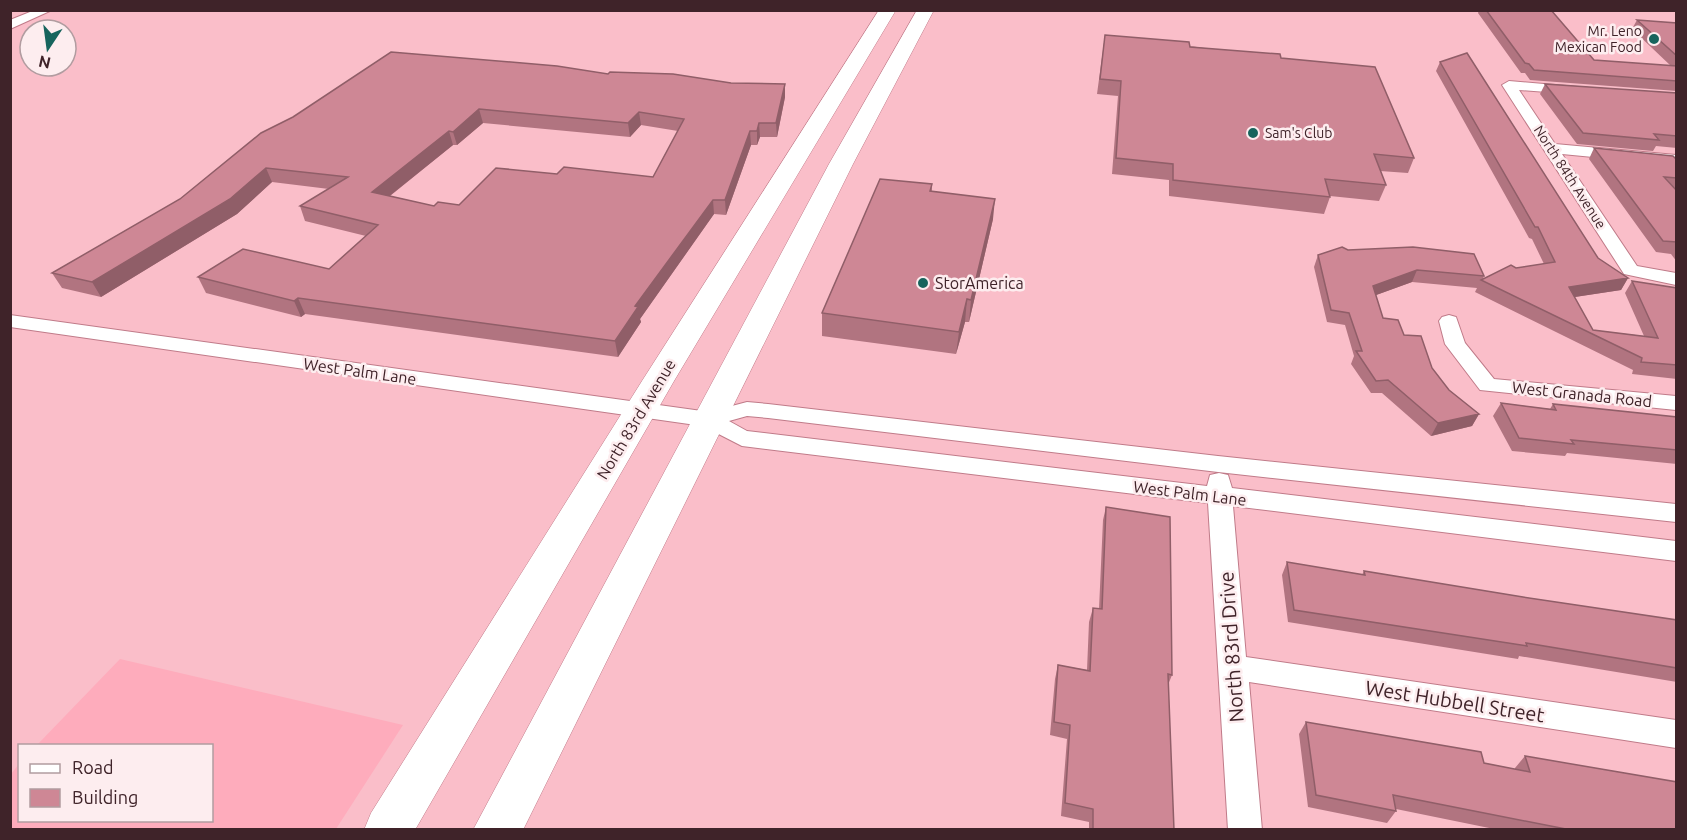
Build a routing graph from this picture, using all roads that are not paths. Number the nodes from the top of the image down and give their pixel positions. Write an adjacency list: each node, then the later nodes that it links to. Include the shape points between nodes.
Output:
1 (46, 10): 4 (street)
2 (888, 10): 7 (main road, North 83rd Avenue)
3 (926, 10): 9 (main road)
4 (10, 25)
5 (1593, 91): 6 (street, North 84th Avenue, via 1509,85)
6 (1551, 148): 8 (street); 10 (street, North 84th Avenue, via 1631,270)
7 (795, 159): 9 (main road); 14 (main road, North 83rd Avenue)
8 (1677, 160)
9 (841, 164): 15 (main road)
10 (1677, 279)
11 (10, 321): 14 (street, West Palm Lane)
12 (1449, 321): 13 (street, West Granada Road, via 1455,344 1488,385)
13 (1677, 403)
14 (640, 411): 15 (street, West Palm Lane); 22 (main road, North 83rd Avenue)
15 (709, 419): 16 (street, West Palm Lane, via 747,409); 17 (street, West Palm Lane, via 742,438); 23 (main road)
16 (1218, 464): 17 (street, North 83rd Drive); 18 (street, West Palm Lane)
17 (1221, 496): 19 (street, West Palm Lane); 20 (street, North 83rd Drive)
18 (1677, 513)
19 (1677, 551)
20 (1233, 667): 21 (street, West Hubbell Street); 24 (street, North 83rd Drive)
21 (1677, 734)
22 (388, 830)
23 (496, 830)
24 (1245, 830)

